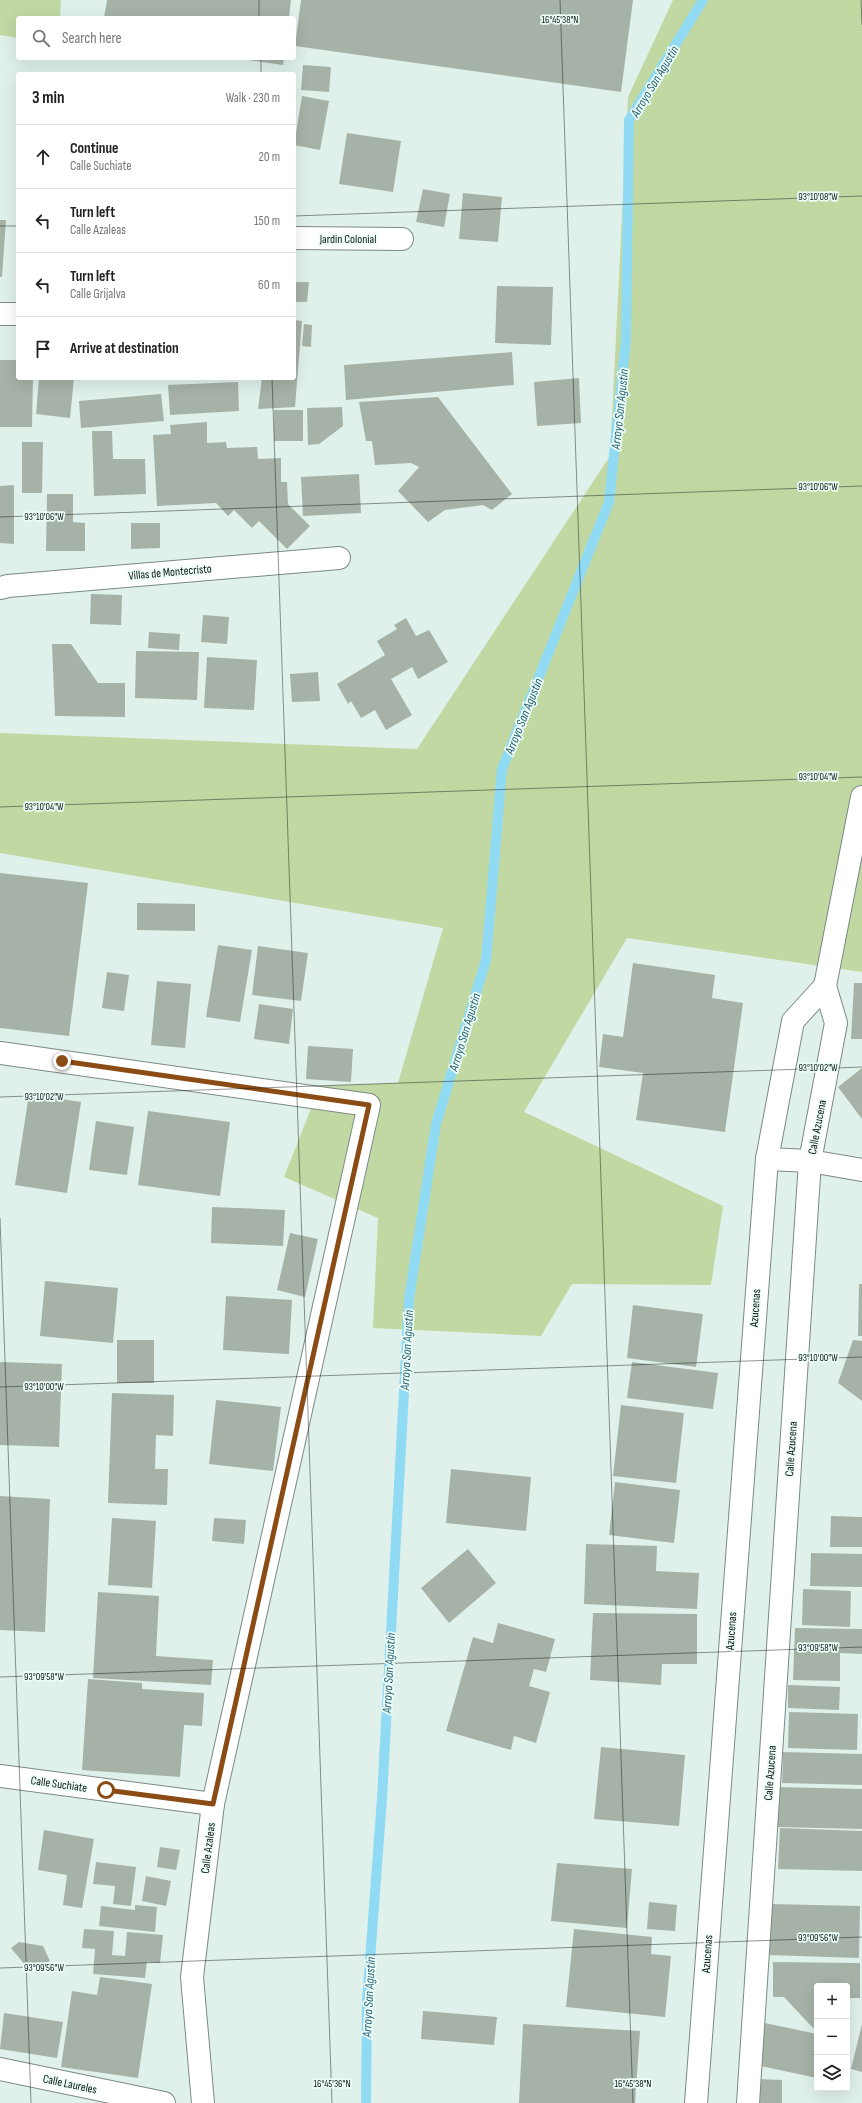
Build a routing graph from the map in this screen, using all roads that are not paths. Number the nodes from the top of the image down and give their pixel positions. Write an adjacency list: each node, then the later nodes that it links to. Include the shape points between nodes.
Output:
1 (296, 238): 2 (street, Jardin Colonial)
2 (402, 239)
3 (0, 314): 4 (street)
4 (16, 314)
5 (339, 558): 6 (street, Villas de Montecristo)
6 (0, 588)
7 (862, 797): 8 (street)
8 (825, 986): 10 (street, via 793,1021); 11 (street, Calle Azucena, via 836,1023)
9 (0, 1053): 14 (street, Calle Azaleas, via 369,1105)
10 (766, 1158): 11 (street); 18 (street, Azucenas)
11 (810, 1161): 12 (street); 19 (street, Calle Azucena)
12 (862, 1170)
13 (0, 1776): 14 (street, Calle Suchiate)
14 (213, 1804): 17 (street, Calle Azaleas, via 192,1977)
15 (0, 2069): 16 (street, Calle Laureles)
16 (164, 2103)
17 (203, 2103)
18 (696, 2103)
19 (748, 2103)

